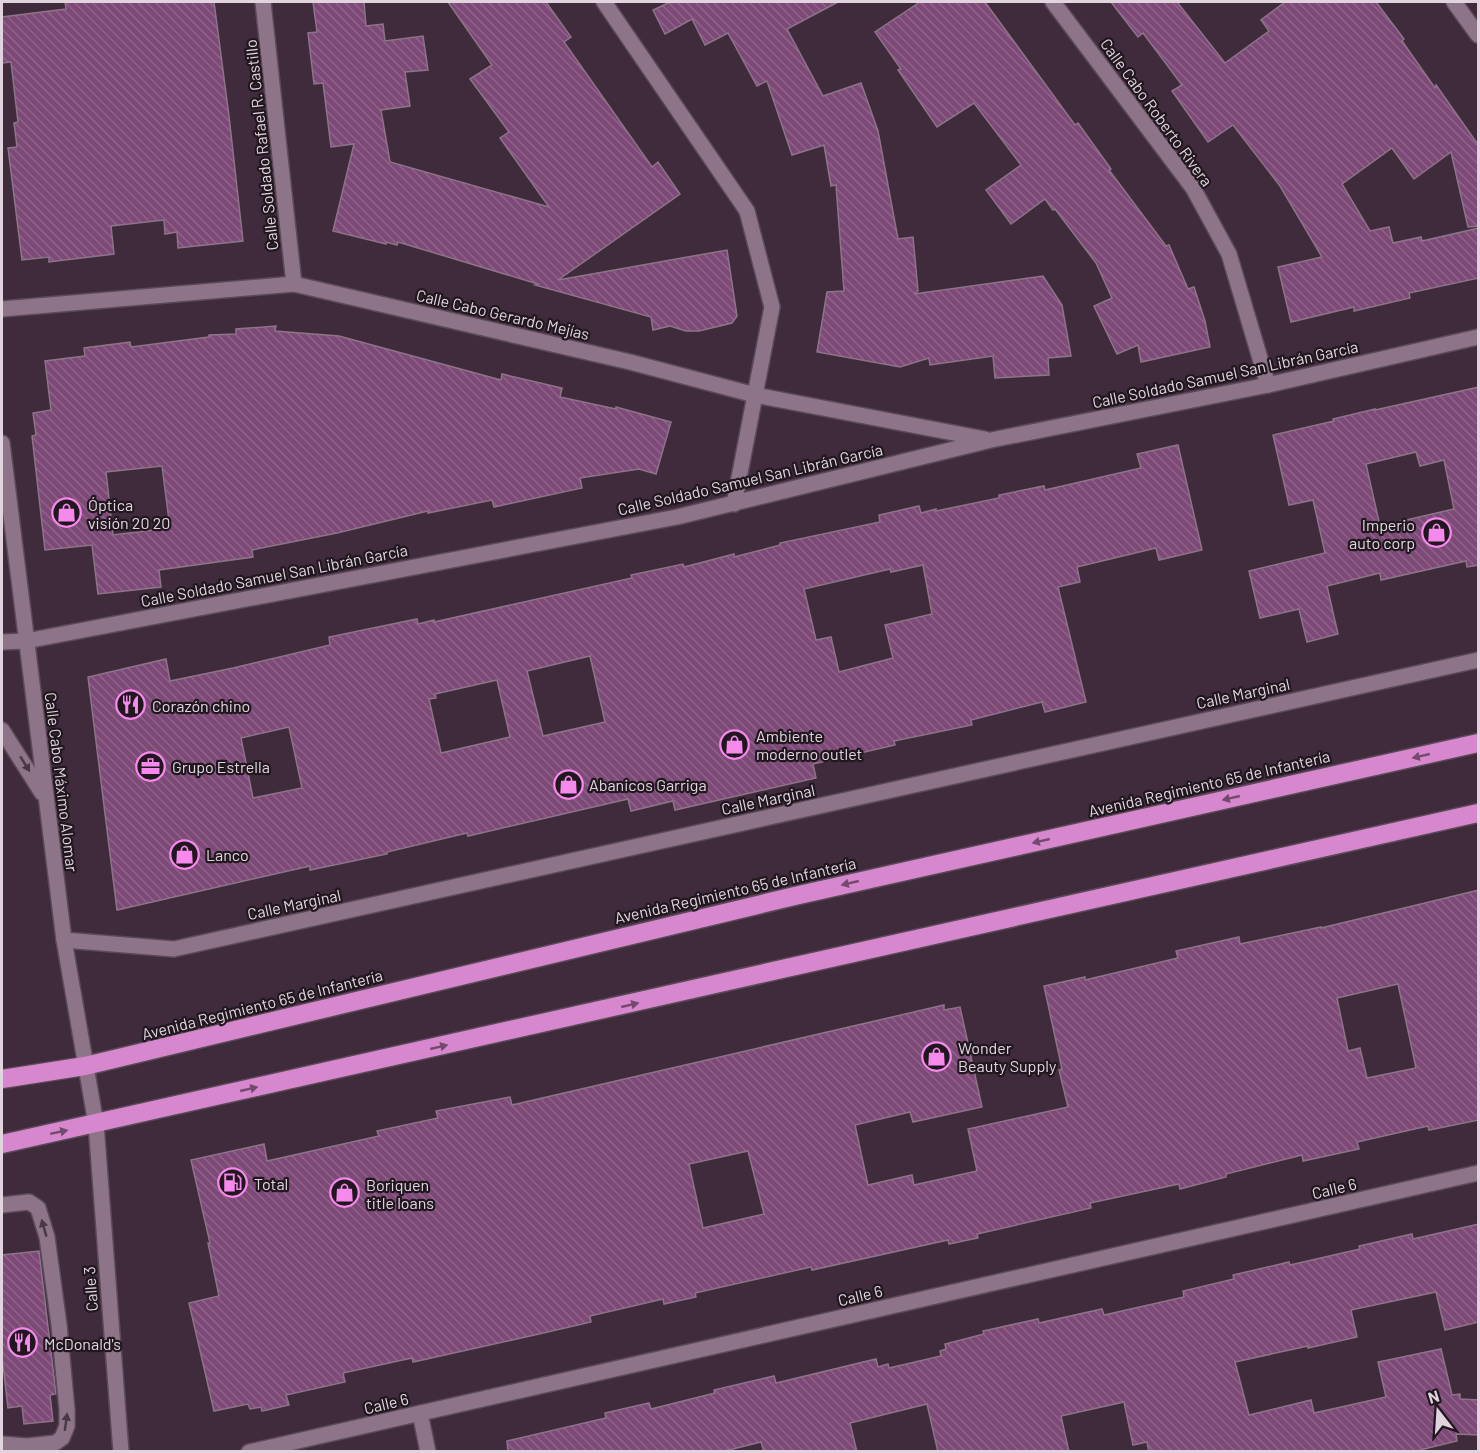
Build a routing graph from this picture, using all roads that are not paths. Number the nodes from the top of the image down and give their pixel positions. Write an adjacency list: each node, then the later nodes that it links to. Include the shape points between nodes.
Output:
1 (263, 2): 6 (street, Calle Soldado Rafael R. Castillo)
2 (604, 2): 10 (street, via 747,211 772,307)
3 (1053, 2): 9 (street, Calle Cabo Roberto Rivera, via 1193,188 1229,254)
4 (1454, 2): 5 (street)
5 (1479, 35)
6 (294, 284): 7 (street, Calle Cabo Gerardo Mejías); 10 (street, Calle Cabo Gerardo Mejías, via 619,359)
7 (2, 309)
8 (1479, 337): 9 (street, Calle Soldado Samuel San Librán García)
9 (1268, 385): 11 (street, Calle Soldado Samuel San Librán García)
10 (755, 395): 11 (street, Calle Cabo Gerardo Mejías); 13 (street)
11 (991, 440): 13 (street, Calle Soldado Samuel San Librán García)
12 (2, 443): 14 (street, Calle Cabo Máximo Alomar)
13 (734, 504): 14 (street, Calle Soldado Samuel San Librán García)
14 (26, 641): 15 (street, Calle Soldado Samuel San Librán García); 19 (street, Calle Cabo Máximo Alomar)
15 (2, 642)
16 (1479, 660): 21 (street, Calle Marginal, via 174,949)
17 (2, 730): 19 (street, one-way to 19)
18 (1479, 743): 22 (highway, Avenida Regimiento 65 de Infantería, one-way to 22, via 799,895)
19 (46, 799): 21 (street, Calle Cabo Máximo Alomar)
20 (1479, 813): 24 (highway, one-way to 20)
21 (64, 940): 22 (street, Calle Cabo Máximo Alomar)
22 (85, 1066): 23 (highway, Avenida Regimiento 65 de Infantería); 24 (street, Calle Cabo Máximo Alomar)
23 (2, 1079)
24 (96, 1124): 25 (highway, one-way to 24); 30 (street, Calle 3)
25 (2, 1144)
26 (1479, 1173): 28 (street, Calle 6)
27 (2, 1205): 29 (street, one-way to 27, via 55,1443 67,1426 47,1237 38,1208 29,1202)
28 (420, 1413): 31 (street, Calle 6); 32 (street)
29 (2, 1444)
30 (121, 1452)
31 (249, 1452)
32 (428, 1452)

